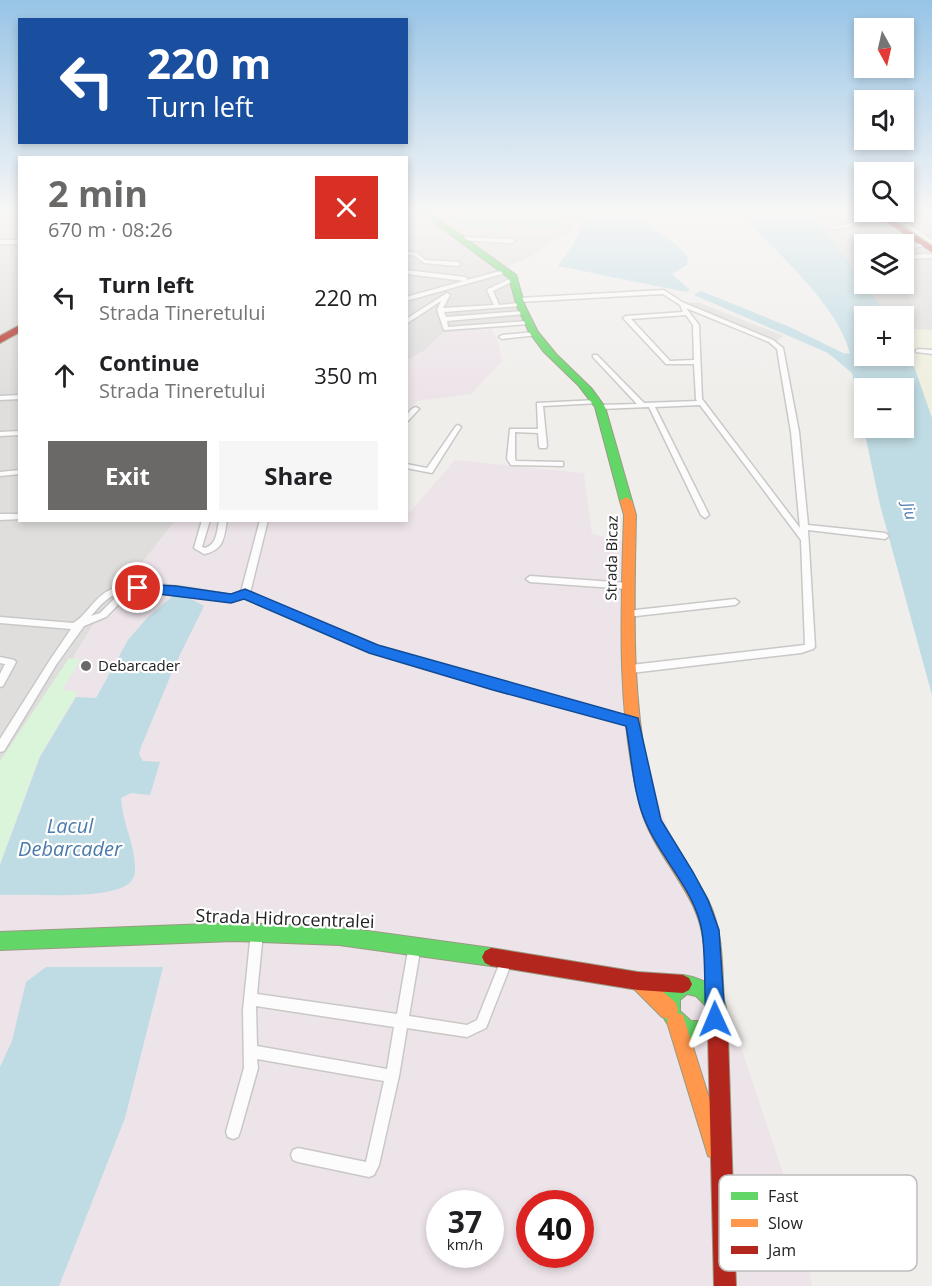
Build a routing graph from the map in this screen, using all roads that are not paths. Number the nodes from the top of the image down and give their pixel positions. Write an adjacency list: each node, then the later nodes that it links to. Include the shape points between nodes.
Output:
1 (414, 273): 4 (street)
2 (507, 273): 3 (street)
3 (510, 275): 4 (street); 8 (street, via 490,290); 11 (street, Strada Bicaz)
4 (470, 280): 5 (street); 6 (street)
5 (447, 295): 9 (street); 13 (street)
6 (408, 298)
7 (680, 303): 10 (street); 11 (street, via 669,293 659,291); 44 (street, via 780,348 793,411)
8 (497, 306): 9 (street); 11 (street)
9 (440, 310): 12 (street)
10 (688, 313): 20 (street, via 696,325); 20 (street, via 626,318 668,363)
11 (525, 315): 12 (street); 12 (street, via 448,329); 15 (street); 24 (street, Strada Bicaz, via 546,349 590,390)
12 (443, 320)
13 (408, 321)
14 (18, 329): 16 (street)
15 (502, 337)
16 (0, 340)
17 (918, 351): 18 (street)
18 (932, 352)
19 (595, 356): 25 (street)
20 (696, 362): 23 (street)
21 (18, 397): 22 (street)
22 (0, 398)
23 (702, 403): 26 (street); 46 (street)
24 (599, 404): 25 (street); 30 (street, via 538,404); 48 (street, Strada Bicaz, via 630,514)
25 (642, 405): 26 (street)
26 (651, 405): 38 (street)
27 (416, 409): 28 (street)
28 (408, 419)
29 (458, 427): 35 (street, via 429,471)
30 (541, 431): 33 (street); 34 (street, via 512,430 511,459)
31 (18, 433): 32 (street)
32 (0, 434)
33 (543, 446)
34 (560, 465)
35 (408, 466)
36 (18, 472): 37 (street)
37 (0, 474)
38 (705, 515)
39 (18, 516): 40 (street)
40 (0, 517)
41 (205, 522): 42 (street, via 198,548 204,551 217,546)
42 (223, 522)
43 (263, 522): 50 (street)
44 (804, 527): 45 (street); 46 (street)
45 (885, 536)
46 (804, 539): 56 (street, via 811,642 807,649)
47 (530, 579): 48 (street)
48 (627, 586): 52 (street, Strada Bicaz)
49 (129, 589): 50 (street, via 231,598); 54 (street, via 109,610); 54 (street, via 99,599)
50 (245, 594): 58 (street, via 374,649)
51 (735, 602): 52 (street)
52 (627, 614): 56 (street, Strada Bicaz)
53 (0, 620): 54 (street, via 67,626)
54 (82, 623): 60 (street, via 66,641)
55 (0, 660): 57 (street, via 11,662)
56 (631, 669): 58 (street, Strada Bicaz)
57 (2, 677)
58 (633, 722): 66 (street, Strada Bicaz, via 648,807 702,906 711,930)
59 (0, 727): 60 (street)
60 (13, 729): 61 (street)
61 (0, 748)
62 (257, 932): 63 (street, Strada Hidrocentralei); 64 (street, Strada Hidrocentralei); 69 (street)
63 (0, 941)
64 (415, 945): 65 (street, Strada Hidrocentralei); 72 (street)
65 (507, 959): 67 (street, Strada Hidrocentralei); 72 (street, via 482,1024 476,1028)
66 (714, 967): 68 (street); 71 (street, Strada Bicaz)
67 (638, 981): 68 (street, Strada Hidrocentralei); 70 (street)
68 (689, 985): 70 (street, via 672,991); 71 (street, via 708,993)
69 (250, 999): 72 (street); 74 (street)
70 (669, 1010): 73 (street)
71 (715, 1012): 73 (street, via 708,1029 702,1031 688,1030); 78 (street)
72 (402, 1022): 75 (street)
73 (676, 1022): 78 (street)
74 (252, 1052): 75 (street); 76 (street)
75 (392, 1076): 77 (street, via 369,1170)
76 (233, 1132)
77 (298, 1155)
78 (721, 1169): 79 (street)
79 (721, 1175)
80 (724, 1271): 81 (street)
81 (725, 1286)

